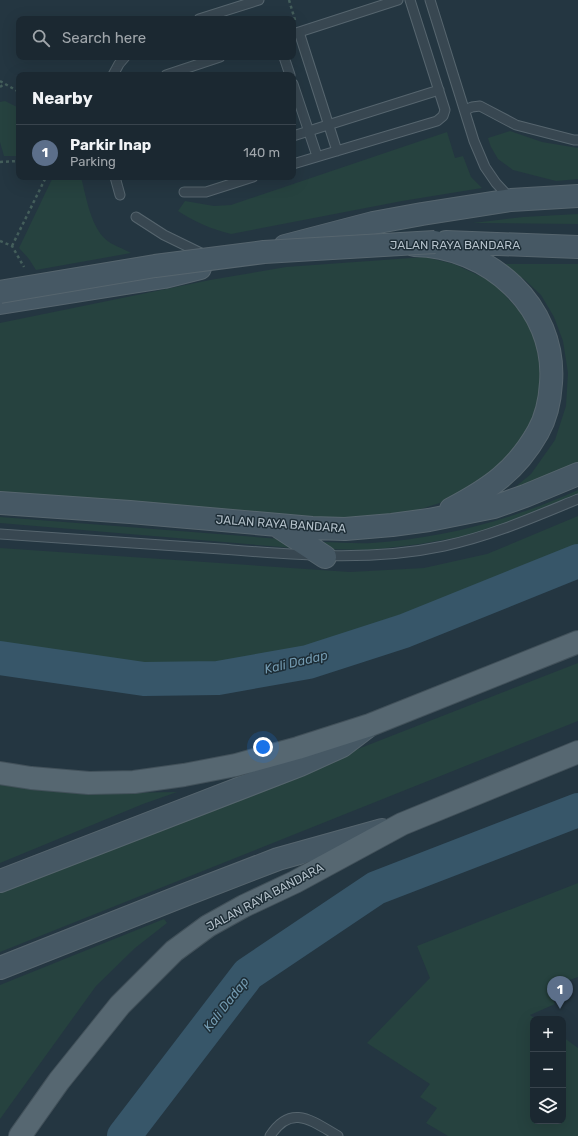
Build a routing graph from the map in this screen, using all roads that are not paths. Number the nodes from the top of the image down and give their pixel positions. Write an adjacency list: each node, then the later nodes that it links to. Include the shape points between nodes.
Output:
1 (259, 0): 5 (lane)
2 (398, 0): 6 (lane)
3 (410, 0): 13 (lane)
4 (430, 0): 15 (lane)
5 (208, 16)
6 (296, 33): 16 (lane)
7 (122, 60): 10 (lane)
8 (211, 60): 11 (lane)
9 (285, 60): 12 (lane)
10 (115, 72)
11 (175, 72)
12 (289, 72)
13 (440, 90): 16 (lane); 20 (lane, via 445,110 437,121)
14 (296, 93): 17 (lane)
15 (465, 110): 19 (lane, via 480,106 516,125); 28 (lane, via 485,167)
16 (328, 126): 17 (lane); 20 (lane)
17 (308, 131): 18 (lane); 21 (lane)
18 (296, 135)
19 (578, 140)
20 (337, 151): 21 (lane)
21 (317, 156): 22 (lane)
22 (296, 163)
23 (116, 180): 26 (lane)
24 (244, 180): 25 (lane, via 206,192)
25 (184, 192)
26 (120, 194)
27 (578, 196): 28 (street)
28 (511, 200): 30 (street, via 373,223)
29 (136, 217): 32 (lane, via 164,235)
30 (289, 245): 32 (street); 38 (street, via 417,245 442,248 475,259 507,280 530,304 539,320 546,336 552,373 546,411 538,432 511,469 495,483)
31 (578, 247): 33 (street, JALAN RAYA BANDARA, bridge, via 435,242 264,252 155,266)
32 (222, 263): 34 (street, via 164,277)
33 (0, 292)
34 (0, 304)
35 (578, 474): 38 (street, JALAN RAYA BANDARA, via 494,507)
36 (578, 499): 41 (lane, via 488,535 443,546 381,555)
37 (0, 503): 39 (street, JALAN RAYA BANDARA)
38 (429, 520): 39 (street, JALAN RAYA BANDARA, via 345,529)
39 (275, 525): 41 (street)
40 (0, 534): 41 (lane)
41 (325, 557)
42 (578, 642): 43 (main road)
43 (370, 725): 45 (main road, via 236,765 142,781 89,783); 47 (street, via 342,746 300,765)
44 (578, 752): 46 (main road, JALAN RAYA BANDARA)
45 (0, 773)
46 (402, 824): 48 (street, JALAN RAYA BANDARA, via 278,859); 49 (main road, JALAN RAYA BANDARA, via 208,926 174,951 120,1005 59,1081)
47 (0, 881)
48 (0, 968)
49 (20, 1136)
50 (270, 1136): 51 (lane, via 280,1123 295,1118 311,1120)
51 (338, 1136)

